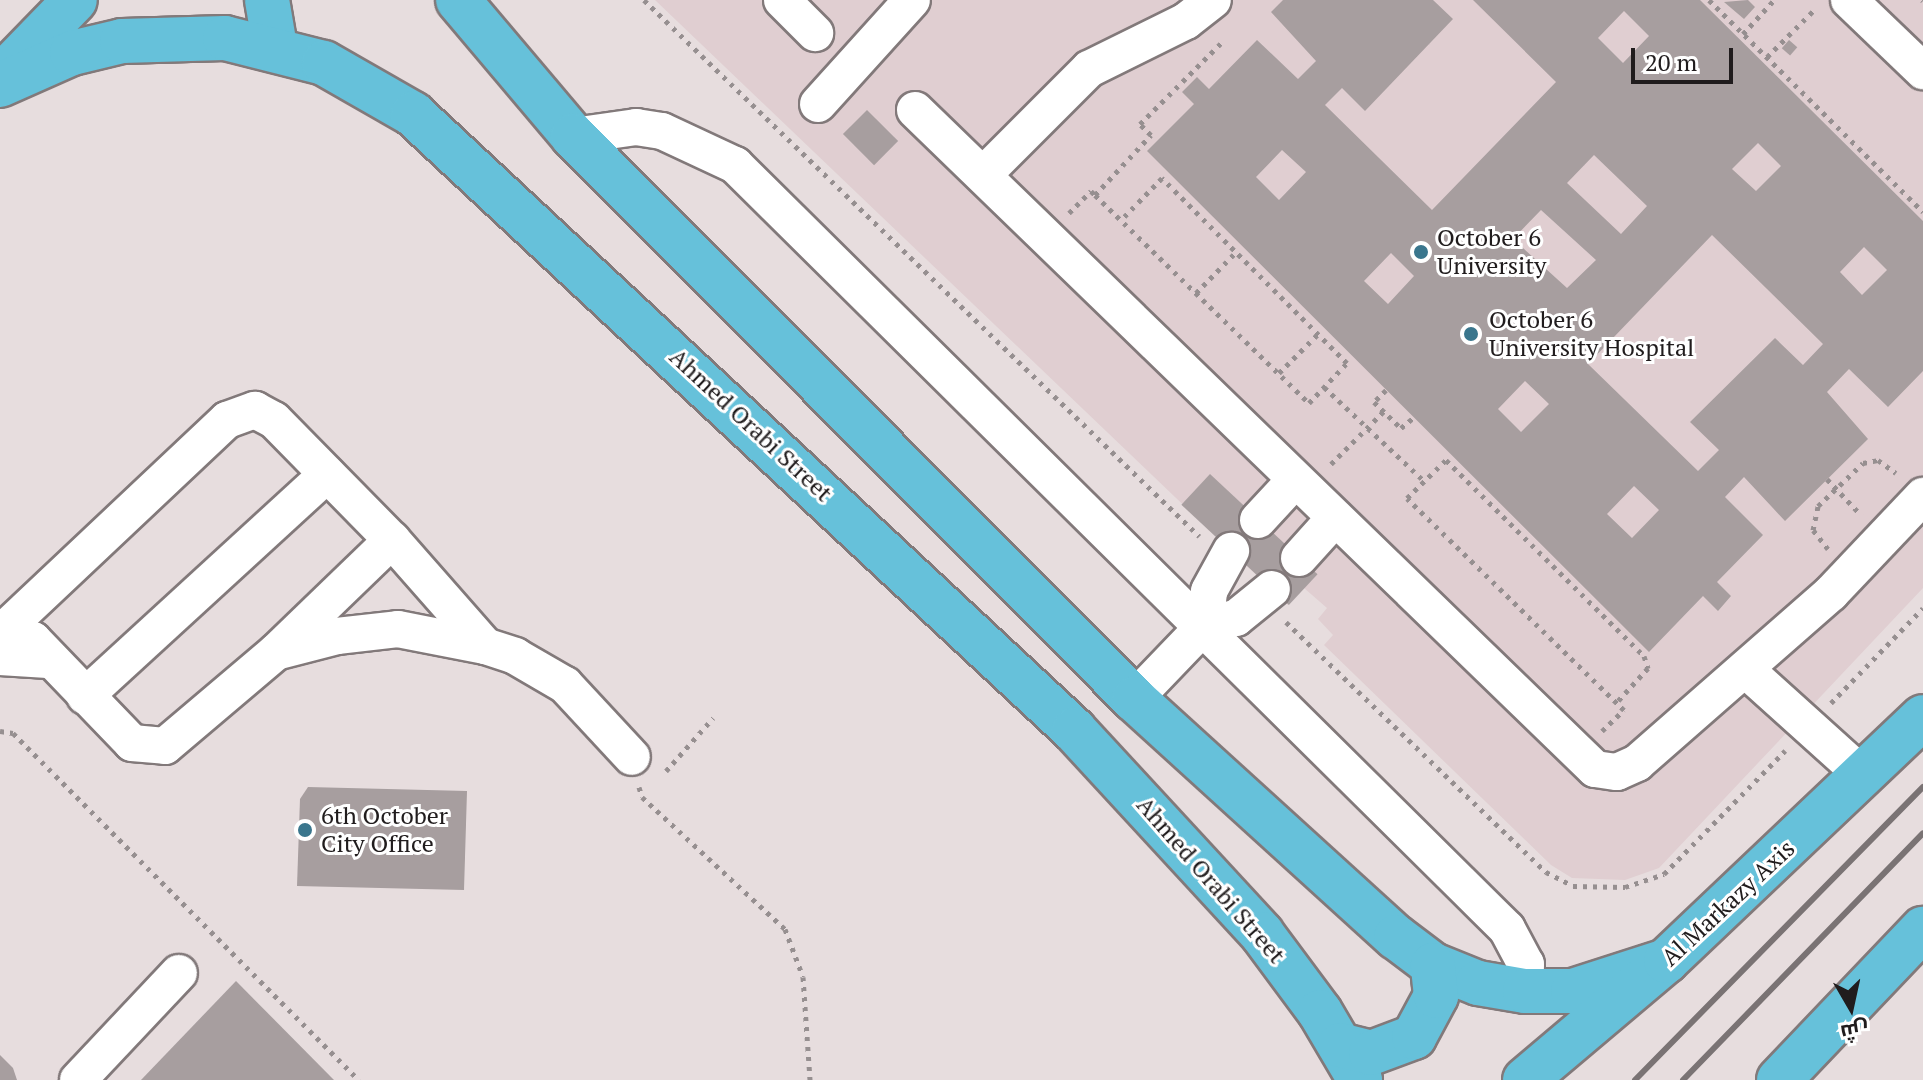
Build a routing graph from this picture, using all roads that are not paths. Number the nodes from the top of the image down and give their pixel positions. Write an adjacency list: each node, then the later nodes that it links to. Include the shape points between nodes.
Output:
1 (75, 0): 11 (main road)
2 (267, 0): 9 (main road)
3 (458, 0): 15 (main road)
4 (782, 0): 8 (lane)
5 (912, 0): 13 (lane)
6 (1849, 0): 10 (lane)
7 (1211, 2): 16 (lane, via 1089,69)
8 (815, 33)
9 (275, 47): 12 (main road, Ahmed Orabi Street, via 186,36 122,41 72,53); 41 (main road, Ahmed Orabi Street, via 370,85 413,114 1002,659 1262,934)
10 (1923, 71)
11 (0, 76)
12 (0, 85)
13 (818, 104)
14 (915, 110): 16 (lane)
15 (573, 136): 26 (lane, via 636,127 662,131 735,165); 32 (main road)
16 (983, 175): 18 (lane)
17 (327, 474): 22 (lane); 27 (lane, via 265,414 235,414); 31 (lane)
18 (1300, 485): 20 (lane); 21 (lane)
19 (1923, 496): 30 (lane, via 1831,593)
20 (1335, 518): 24 (lane); 30 (lane, via 1595,769 1617,772 1637,763)
21 (1258, 520)
22 (392, 540): 28 (lane); 29 (lane)
23 (1227, 556): 26 (lane, via 1209,591)
24 (1299, 558)
25 (1272, 589): 26 (lane, via 1236,618)
26 (1205, 625): 32 (lane); 40 (lane, via 1507,929 1526,964)
27 (1, 640): 31 (lane, via 33,640)
28 (485, 646): 29 (lane, via 398,629 337,636); 34 (lane, via 565,685)
29 (277, 651): 31 (lane, via 177,740 152,748 132,743)
30 (1745, 669): 35 (lane)
31 (85, 696)
32 (1134, 699): 38 (main road, via 1363,909)
33 (1923, 717): 35 (main road, Al Markazy Axis)
34 (649, 772)
35 (1864, 776): 37 (main road, Al Markazy Axis)
36 (1923, 929): 44 (main road)
37 (1666, 961): 40 (main road, via 1573,991); 43 (main road, Al Markazy Axis)
38 (1433, 965): 40 (main road, via 1478,983); 41 (main road, via 1436,996 1414,1037)
39 (179, 973): 42 (lane)
40 (1525, 991)
41 (1350, 1063)
42 (78, 1080)
43 (1525, 1080)
44 (1779, 1080)

